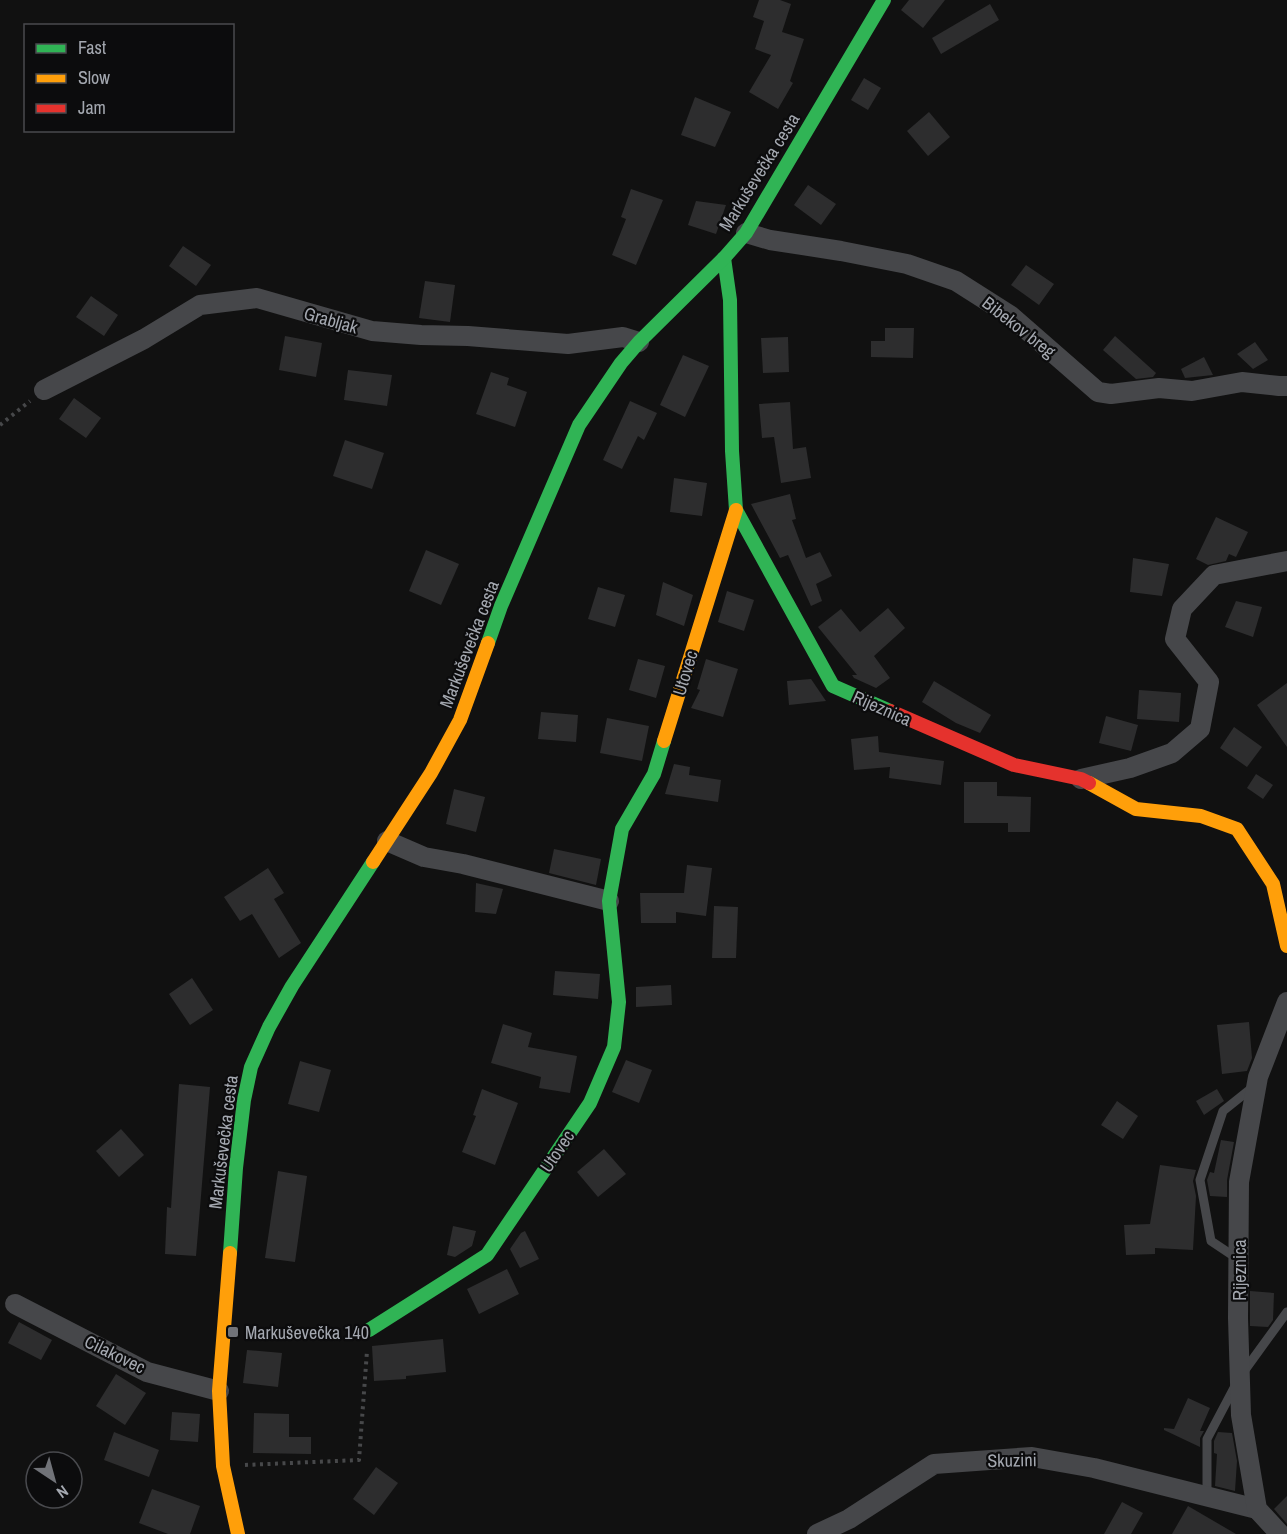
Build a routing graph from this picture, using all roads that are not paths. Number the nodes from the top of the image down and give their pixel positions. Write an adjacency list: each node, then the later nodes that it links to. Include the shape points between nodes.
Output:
1 (884, 0): 2 (street, Markuševečka cesta)
2 (746, 233): 3 (street, Markuševečka cesta); 5 (street, Bibekov breg, via 907,264 956,281 1011,316 1098,392 1159,388 1192,391 1242,382)
3 (724, 258): 4 (street, Markuševečka cesta); 7 (street, Rijeznica, via 730,300)
4 (639, 342): 6 (street, Grabljak, via 623,337 568,344 372,332 257,298 200,305 144,339); 10 (street, Markuševečka cesta, via 579,425 501,606 460,720)
5 (1287, 386)
6 (44, 390)
7 (736, 510): 9 (street, Rijeznica, via 833,686 1014,765); 11 (street, Utovec, via 654,774 622,830)
8 (1287, 561): 9 (street, via 1214,575 1182,609 1175,639 1209,682 1200,729 1172,753)
9 (1081, 779): 12 (street, Rijeznica, via 1136,808 1201,816 1236,830 1273,884)
10 (387, 841): 11 (street, via 424,857); 20 (street, Markuševečka cesta, via 292,986 251,1067 236,1168)
11 (609, 901): 18 (street, Utovec, via 619,1002 614,1047 590,1103 487,1255)
12 (1287, 946)
13 (1287, 1002): 14 (street, Rijeznica)
14 (1257, 1084): 15 (street, Rijeznica, via 1239,1182); 15 (lane, via 1223,1111 1200,1180 1211,1241)
15 (1239, 1259): 19 (street, Rijeznica)
16 (15, 1304): 20 (street, Cilakovec, via 147,1372)
17 (1287, 1312): 19 (lane)
18 (369, 1329)
19 (1240, 1377): 21 (lane, via 1207,1439); 22 (street, Rijeznica, via 1241,1415)
20 (219, 1392): 23 (street, Markuševečka cesta, via 223,1466)
21 (1207, 1496): 22 (street, Skuzini); 24 (street, Skuzini, via 1032,1457 934,1464 849,1519)
22 (1257, 1509): 25 (street)
23 (238, 1534)
24 (817, 1534)
25 (1280, 1534)

